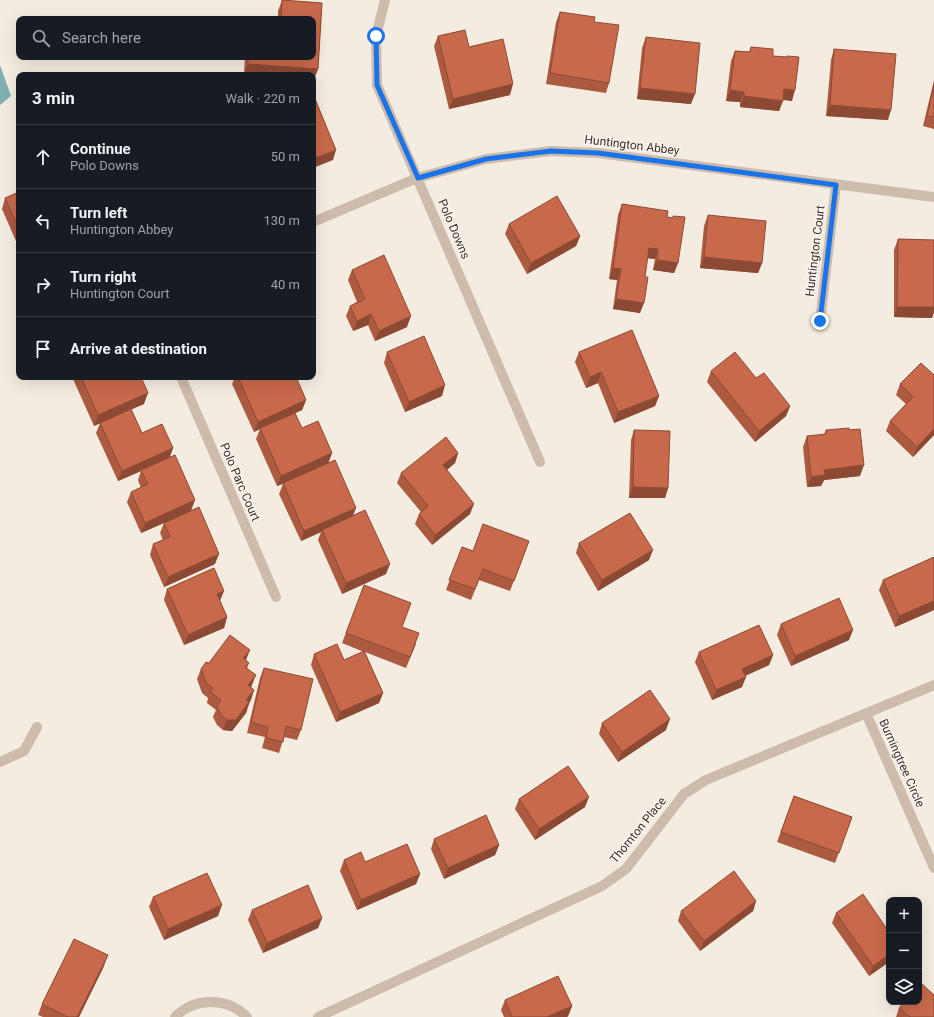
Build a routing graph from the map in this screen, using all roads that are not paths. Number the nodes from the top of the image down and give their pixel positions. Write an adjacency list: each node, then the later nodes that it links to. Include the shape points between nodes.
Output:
1 (385, 0): 2 (street, Polo Downs, via 376,36 377,85)
2 (418, 178): 3 (street, Huntington Abbey, via 486,159 551,151 598,153); 5 (street, Huntington Abbey); 8 (street, Polo Downs)
3 (836, 185): 4 (street, Huntington Abbey); 6 (street, Huntington Court)
4 (934, 197)
5 (316, 221)
6 (820, 321)
7 (182, 380): 9 (street, Polo Parc Court)
8 (540, 462)
9 (276, 597)
10 (934, 685): 11 (street, Thornton Place)
11 (866, 713): 14 (street, Burningtree Circle); 17 (street, Thornton Place, via 706,780 684,794 626,869 602,886)
12 (37, 727): 13 (street, via 24,751)
13 (0, 762)
14 (934, 868)
15 (175, 1017): 16 (street, via 183,1010 200,1003 215,1001 239,1009)
16 (246, 1017)
17 (318, 1017)

